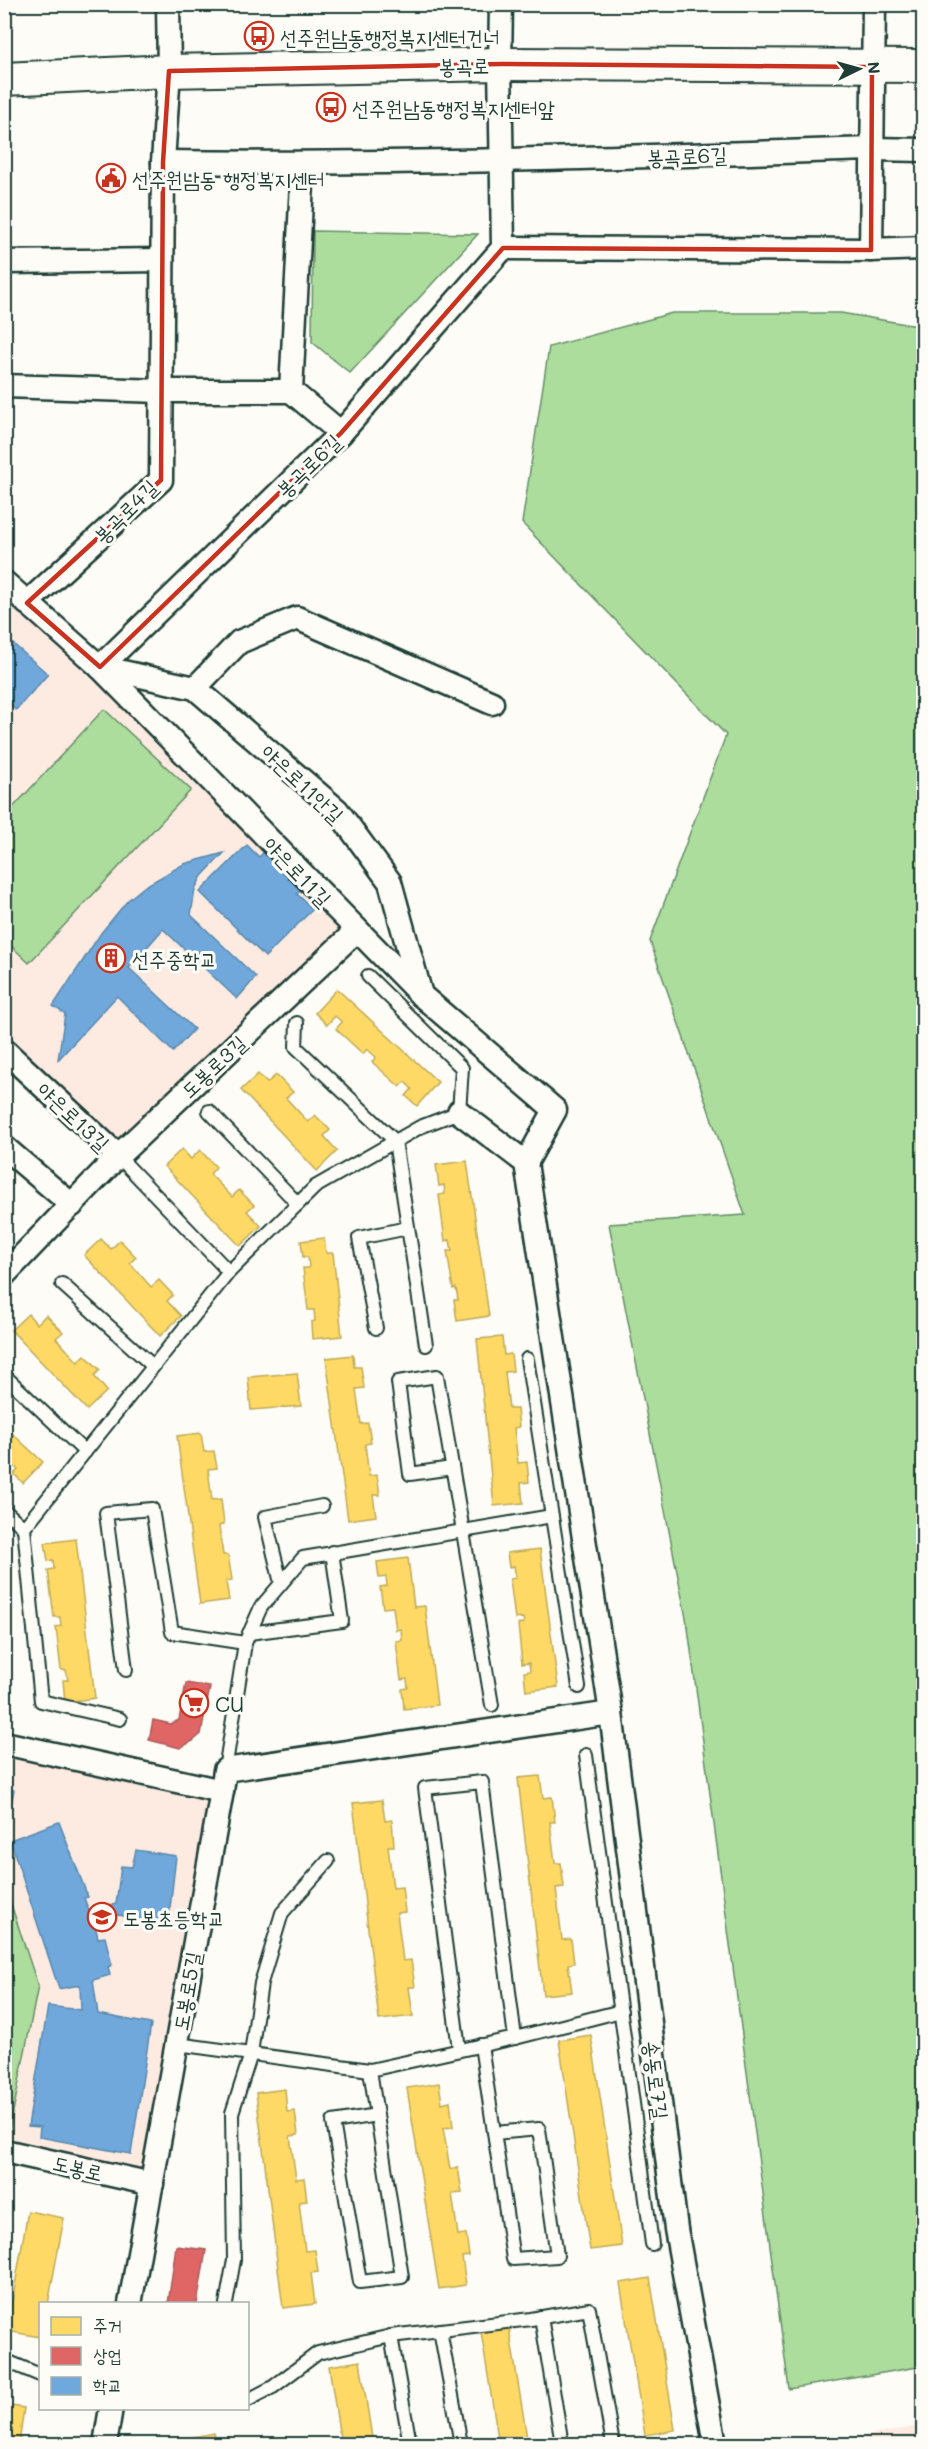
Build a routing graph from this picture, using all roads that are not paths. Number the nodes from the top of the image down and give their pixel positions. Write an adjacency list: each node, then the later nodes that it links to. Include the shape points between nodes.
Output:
1 (168, 4): 8 (street, 봉곡로4길)
2 (501, 4): 5 (street)
3 (874, 4): 7 (street)
4 (4, 60): 9 (street)
5 (500, 64): 7 (street, 봉곡로); 8 (street, 봉곡로); 13 (street)
6 (924, 66): 7 (street, 봉곡로)
7 (872, 67): 11 (street)
8 (169, 71): 9 (street, 봉곡로); 14 (street, 봉곡로4길)
9 (48, 76): 10 (street, 봉곡로)
10 (4, 79)
11 (871, 149): 12 (street, 봉곡로6길); 13 (street, 봉곡로6길); 18 (street)
12 (924, 150)
13 (502, 161): 15 (street); 16 (street)
14 (163, 162): 15 (street); 19 (street, 봉곡로4길)
15 (303, 164): 23 (street)
16 (503, 248): 18 (street); 24 (street, 봉곡로6길)
17 (924, 248): 18 (street)
18 (870, 250)
19 (161, 260): 20 (street); 22 (street, 봉곡로4길)
20 (4, 262)
21 (4, 386): 22 (street)
22 (162, 391): 23 (street); 26 (street, 봉곡로4길, via 160,480)
23 (291, 391): 24 (street)
24 (341, 433): 27 (street, 봉곡로6길)
25 (4, 582): 26 (street, 야은로11길)
26 (27, 603): 27 (street, 야은로11길)
27 (100, 668): 28 (street, 야은로11안길); 30 (street, 야은로11길)
28 (195, 688): 29 (street, via 239,642 297,618); 32 (street, 야은로11안길, via 337,810 390,882)
29 (492, 703)
30 (357, 930): 32 (street, 야은로11길); 39 (street, 도봉로3길)
31 (368, 976): 36 (lane, via 462,1068)
32 (422, 996): 40 (street, 야은로11길, via 555,1110)
33 (297, 1023): 37 (lane, via 296,1047)
34 (4, 1050): 39 (street, 야은로13길)
35 (209, 1111): 41 (lane)
36 (459, 1112): 37 (lane); 40 (street)
37 (395, 1142): 41 (lane, via 315,1187); 43 (lane)
38 (4, 1147): 42 (street)
39 (118, 1156): 42 (street, 도봉로3길); 44 (lane)
40 (525, 1163): 65 (street, 송동로7길)
41 (298, 1204): 44 (lane)
42 (72, 1205): 45 (street, 도봉로3길)
43 (408, 1228): 47 (lane, via 359,1238); 48 (lane)
44 (229, 1272): 50 (lane)
45 (4, 1275)
46 (62, 1284): 50 (lane)
47 (376, 1329)
48 (426, 1345)
49 (527, 1359): 56 (lane)
50 (153, 1366): 52 (lane)
51 (4, 1375): 52 (lane)
52 (85, 1452): 57 (lane)
53 (452, 1468): 53 (lane, via 437,1376 398,1382 410,1474); 58 (lane)
54 (322, 1506): 60 (lane, via 265,1517)
55 (4, 1510): 57 (lane)
56 (552, 1516): 58 (lane); 63 (lane)
57 (24, 1528): 66 (lane, via 41,1701)
58 (462, 1531): 59 (lane); 64 (lane)
59 (332, 1552): 60 (lane, via 303,1558); 61 (lane, via 342,1621)
60 (281, 1583): 61 (lane, via 261,1607)
61 (247, 1638): 62 (lane, via 172,1632 152,1509 106,1513); 69 (lane)
62 (126, 1670)
63 (579, 1687)
64 (492, 1705)
65 (611, 1713): 69 (street); 97 (street, 송동로7길, via 676,2229)
66 (120, 1719)
67 (4, 1743): 69 (street)
68 (586, 1755): 71 (lane)
69 (224, 1781): 73 (street, 도봉로5길)
70 (328, 1861): 76 (lane, via 282,1913 261,1983)
71 (621, 2011): 72 (lane); 82 (lane)
72 (515, 2038): 74 (lane); 75 (lane, via 482,1782 425,1788)
73 (177, 2044): 76 (lane); 81 (street, 도봉로5길)
74 (481, 2045): 75 (lane); 79 (lane)
75 (459, 2049): 77 (lane)
76 (251, 2054): 77 (lane); 84 (lane, via 232,2113 234,2260)
77 (370, 2070): 78 (lane)
78 (377, 2115): 78 (lane, via 402,2277 360,2282 333,2122)
79 (494, 2133): 79 (lane, via 513,2259 557,2256 539,2129)
80 (4, 2151): 81 (street, 도봉로)
81 (152, 2184): 83 (street, 도봉로5길)
82 (652, 2244)
83 (130, 2302)
84 (226, 2302)
85 (541, 2317): 86 (lane); 95 (lane); 96 (lane, via 589,2309)
86 (440, 2330): 87 (lane); 94 (lane)
87 (391, 2337): 90 (lane, via 318,2353 273,2387); 93 (lane)
88 (4, 2360): 89 (lane)
89 (39, 2375)
90 (249, 2399)
91 (111, 2410): 92 (street)
92 (105, 2445)
93 (410, 2445)
94 (461, 2445)
95 (562, 2445)
96 (613, 2445)
97 (715, 2445)

